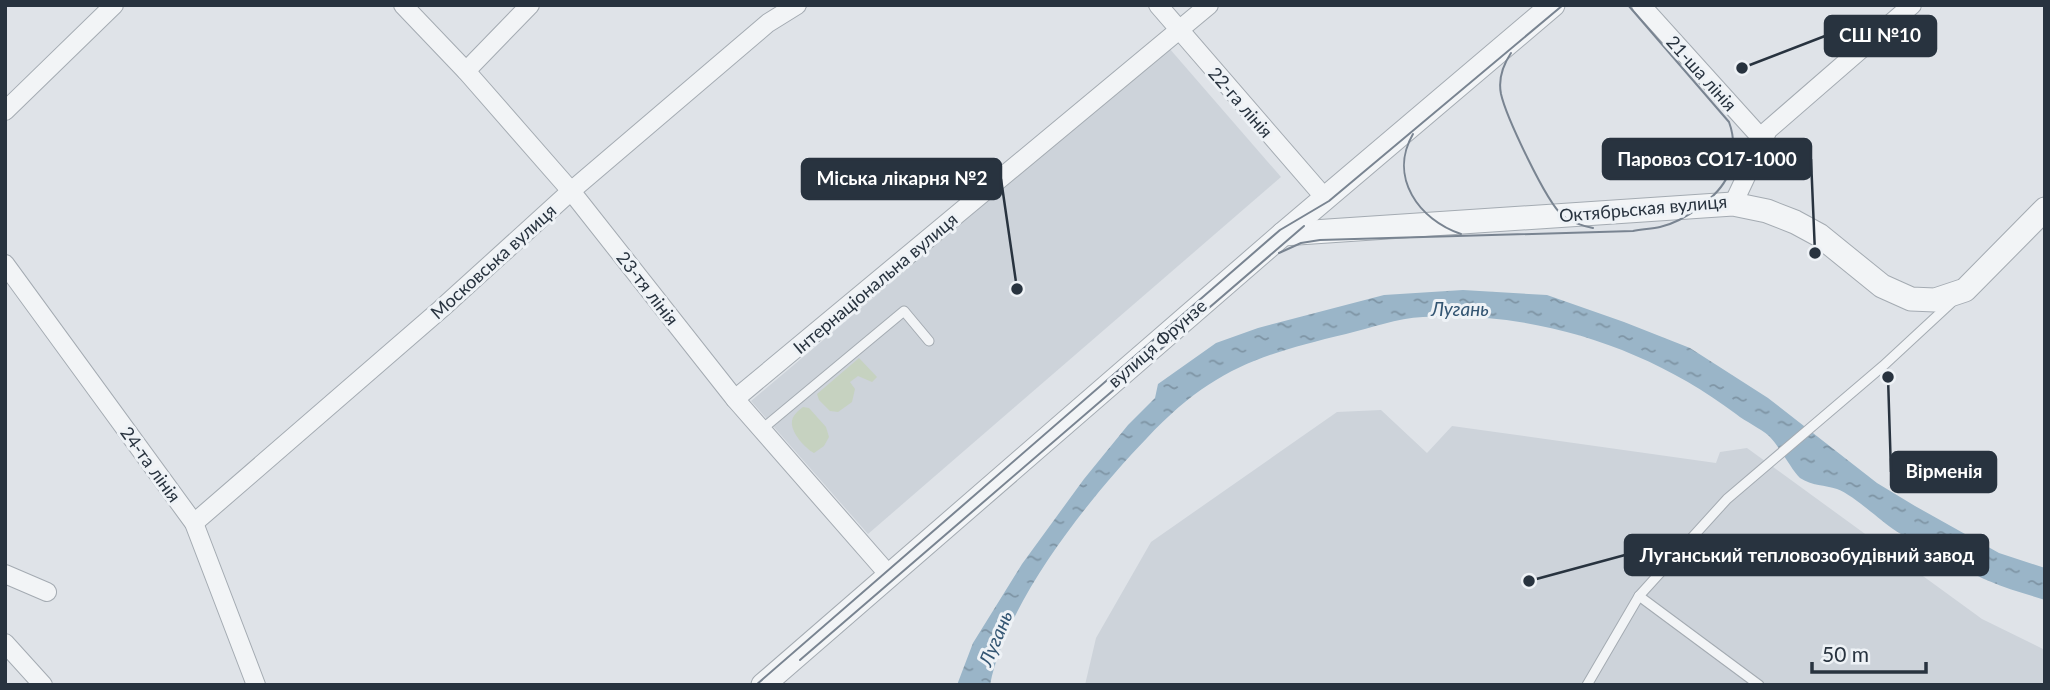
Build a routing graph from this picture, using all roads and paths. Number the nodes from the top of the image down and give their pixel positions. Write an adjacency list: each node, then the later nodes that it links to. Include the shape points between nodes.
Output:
1 (114, 5): 12 (street)
2 (402, 5): 11 (street, 23-тя лінія)
3 (530, 5): 11 (street)
4 (797, 5): 14 (street, Московська вулиця, via 768,23)
5 (1158, 5): 10 (street, 22-га лінія)
6 (1209, 5): 10 (street, Інтернаціональна вулиця)
7 (1553, 5): 15 (street, вулиця Фрунзе)
8 (1641, 5): 13 (street, 21-ша лінія)
9 (1912, 5): 13 (street, Октябрьская вулиця, via 1768,130)
10 (1179, 31): 15 (street, 22-га лінія); 22 (street, Інтернаціональна вулиця)
11 (466, 71): 14 (street, 23-тя лінія)
12 (5, 111)
13 (1763, 140): 16 (street, Октябрьская вулиця)
14 (571, 191): 22 (street, 23-тя лінія); 24 (street, Московська вулиця)
15 (1325, 198): 18 (street, вулиця Фрунзе)
16 (1733, 204): 18 (street, Октябрьская вулиця); 20 (street, via 1795,222 1819,235 1882,286 1911,299 1935,300)
17 (2045, 209): 20 (street)
18 (1283, 234): 26 (street, вулиця Фрунзе)
19 (5, 264): 24 (street, 24-та лінія)
20 (1965, 290): 28 (lane, via 1727,499)
21 (929, 341): 23 (lane, via 904,311)
22 (735, 399): 23 (street, 23-тя лінія)
23 (761, 430): 26 (street, 23-тя лінія)
24 (194, 523): 31 (street, 24-та лінія)
25 (5, 574): 27 (street)
26 (889, 575): 32 (street, вулиця Фрунзе)
27 (47, 592)
28 (1639, 596): 33 (lane); 34 (lane)
29 (5, 643): 30 (street)
30 (43, 685)
31 (256, 685)
32 (763, 685)
33 (1587, 685)
34 (1759, 685)

